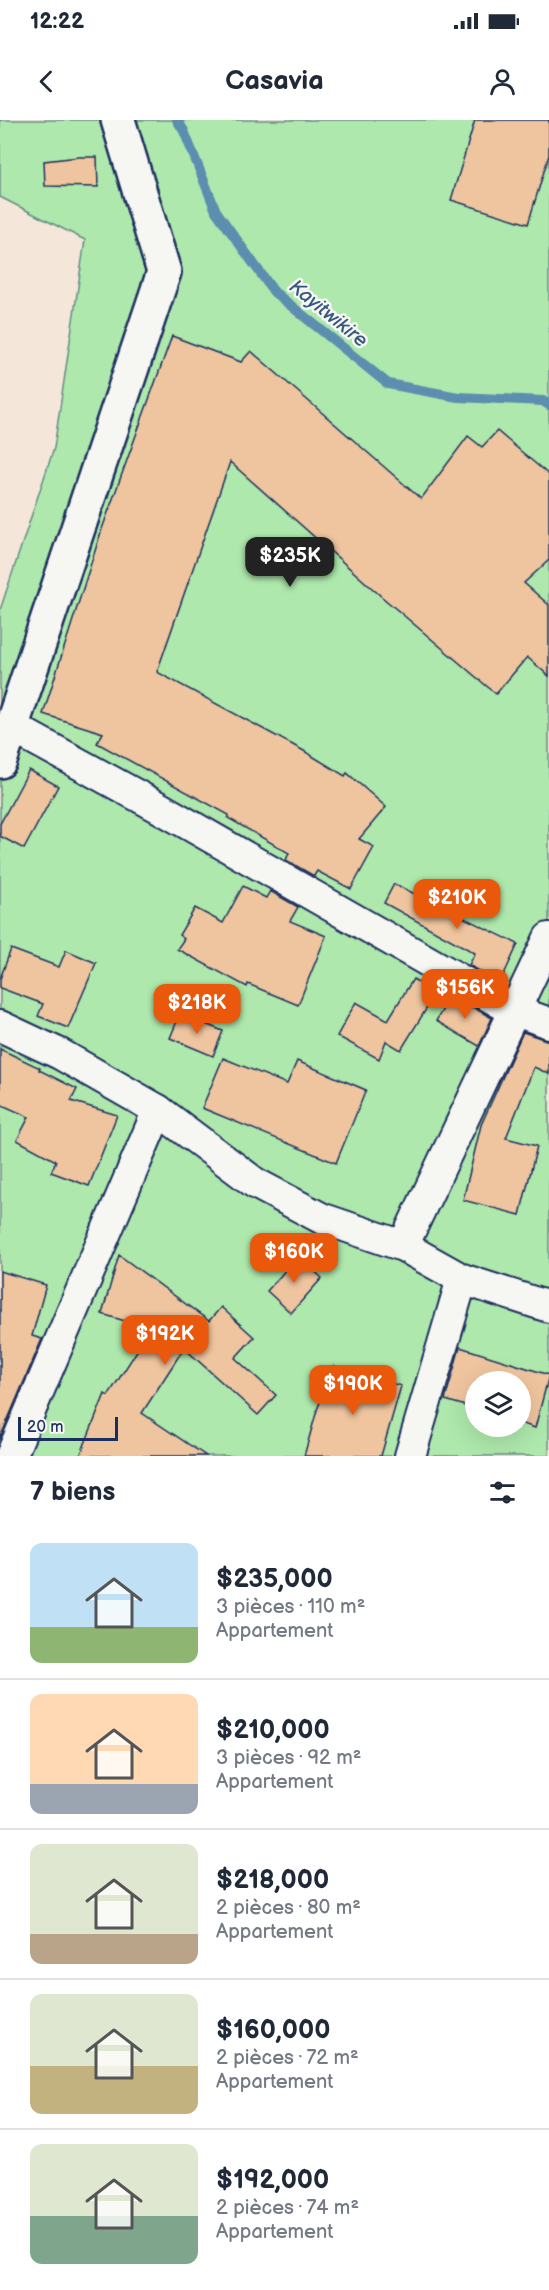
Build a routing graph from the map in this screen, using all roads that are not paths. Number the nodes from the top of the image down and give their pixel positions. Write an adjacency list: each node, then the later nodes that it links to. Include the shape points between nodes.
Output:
1 (118, 120): 2 (street, via 164,272)
2 (12, 727): 3 (street); 5 (street)
3 (0, 761)
4 (549, 938): 5 (street)
5 (513, 1010): 6 (street); 9 (street)
6 (549, 1023)
7 (0, 1026): 8 (street, via 60,1054)
8 (158, 1110): 9 (street, via 255,1183 321,1218); 12 (street)
9 (403, 1246): 10 (street)
10 (462, 1279): 11 (street); 13 (street)
11 (549, 1307)
12 (11, 1456)
13 (410, 1456)

